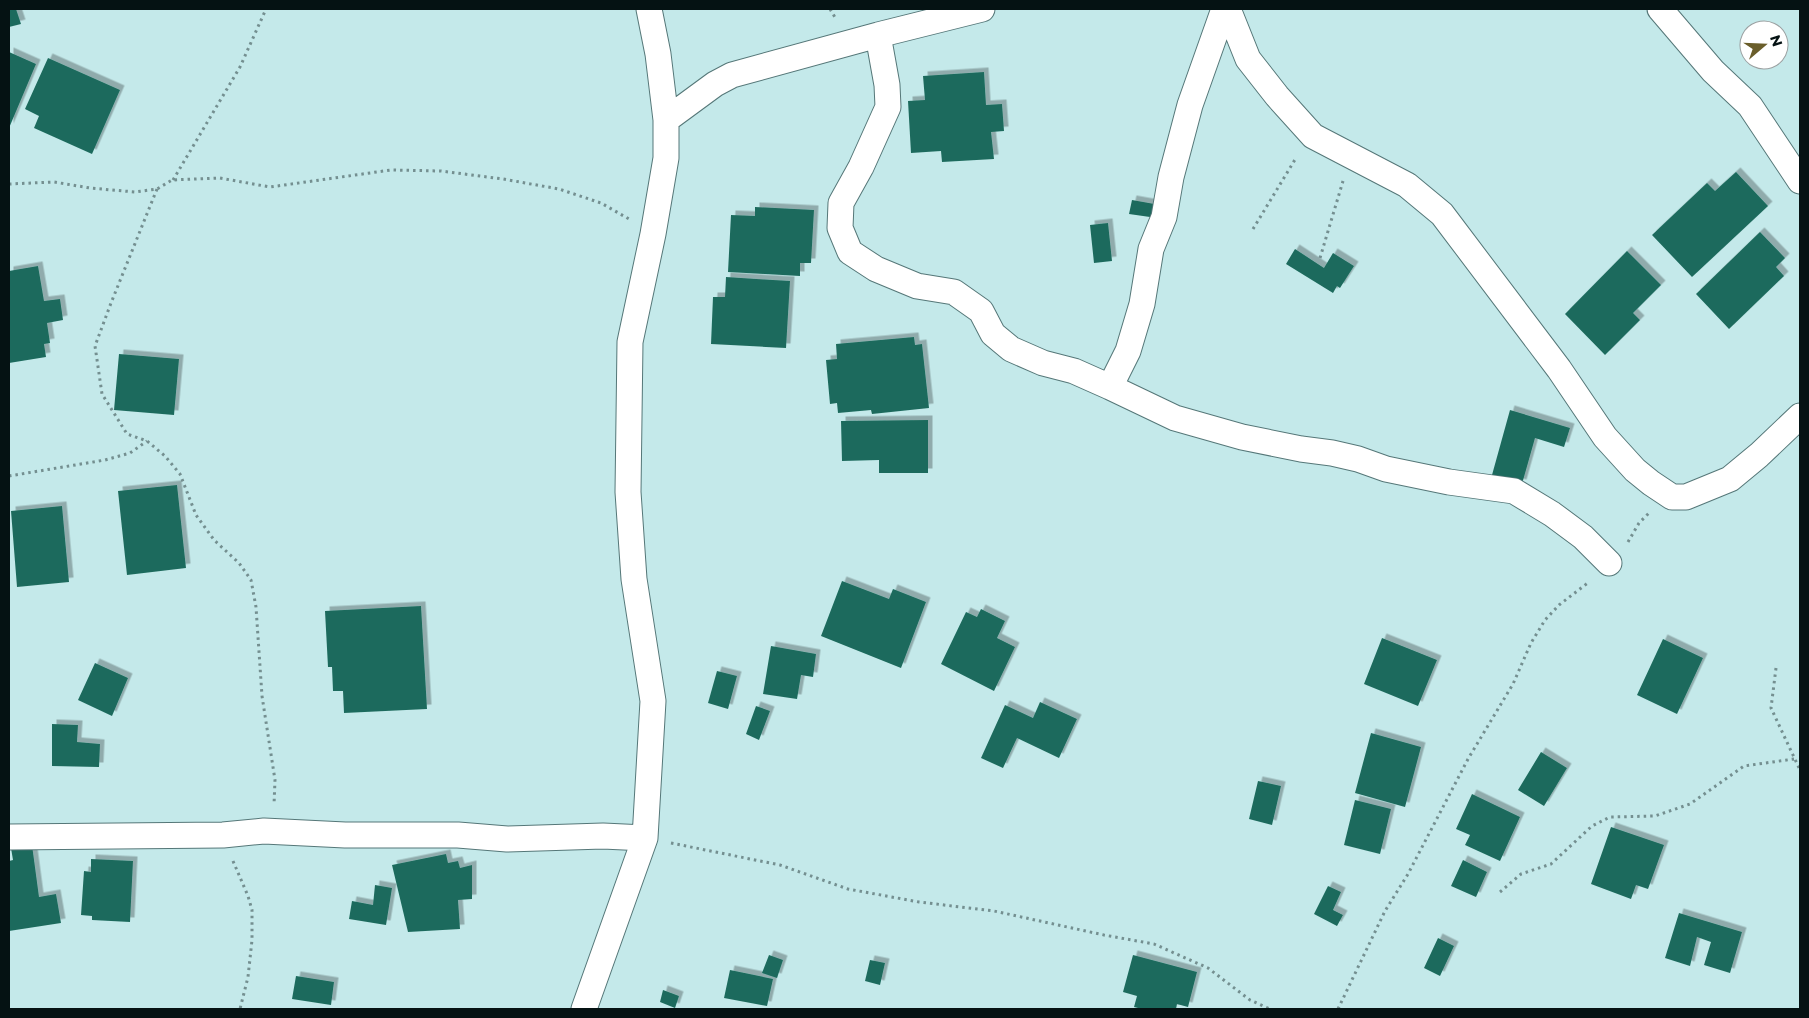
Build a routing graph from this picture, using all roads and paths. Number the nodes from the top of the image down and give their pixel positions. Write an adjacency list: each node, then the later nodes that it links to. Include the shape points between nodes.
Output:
1 (266, 9): 11 (path, via 240,67)
2 (649, 9): 8 (street)
3 (982, 9): 7 (street)
4 (1224, 9): 18 (street, via 1190,105 1164,217 1151,249 1142,304 1128,351)
5 (1228, 9): 9 (street, via 1248,59)
6 (1660, 9): 12 (street, via 1713,71 1750,106)
7 (878, 35): 8 (street, via 732,75); 18 (street, via 888,107 841,203 840,228 850,252 876,269 917,286 954,292 981,311 993,334 1011,349 1043,363 1074,370)
8 (666, 120): 16 (street, via 666,158)
9 (1313, 136): 10 (street); 15 (path, via 1302,148)
10 (1360, 162): 17 (path, via 1342,181); 22 (street, via 1408,185 1442,214 1559,369 1605,437 1635,470)
11 (172, 180): 14 (path); 16 (path, via 220,178 270,187 391,170 440,171 559,189 601,203)
12 (1800, 180)
13 (9, 184): 14 (path, via 54,182 136,192)
14 (157, 189): 20 (path, via 95,346 102,394 127,434)
15 (1253, 229)
16 (653, 234): 30 (street, via 630,342 628,492 634,579 654,701)
17 (1320, 258)
18 (1110, 387): 23 (street, via 1176,418 1242,436 1332,452 1386,469 1449,482 1514,491 1583,537)
19 (1800, 416): 22 (street, via 1730,479 1686,496)
20 (147, 441): 21 (path, via 130,454); 27 (path, via 180,474 196,515 251,580 262,696 275,780 275,804)
21 (9, 476)
22 (1672, 497): 23 (path, via 1648,513)
23 (1609, 563): 35 (path, via 1559,605 1531,642 1513,684 1385,911)
24 (1776, 668): 25 (path, via 1771,708)
25 (1794, 759): 26 (path); 31 (path, via 1744,766 1690,804 1655,816 1610,817 1592,826 1551,864 1521,874)
26 (1800, 770)
27 (264, 831): 28 (street); 30 (street, via 507,839)
28 (223, 835): 29 (street); 32 (path, via 252,910 248,977)
29 (9, 836)
30 (645, 838): 33 (street); 34 (path, via 780,865 848,889 994,911 1154,944 1208,968 1250,1000)
31 (1500, 892)
32 (240, 1009)
33 (584, 1009)
34 (1270, 1009)
35 (1338, 1009)

